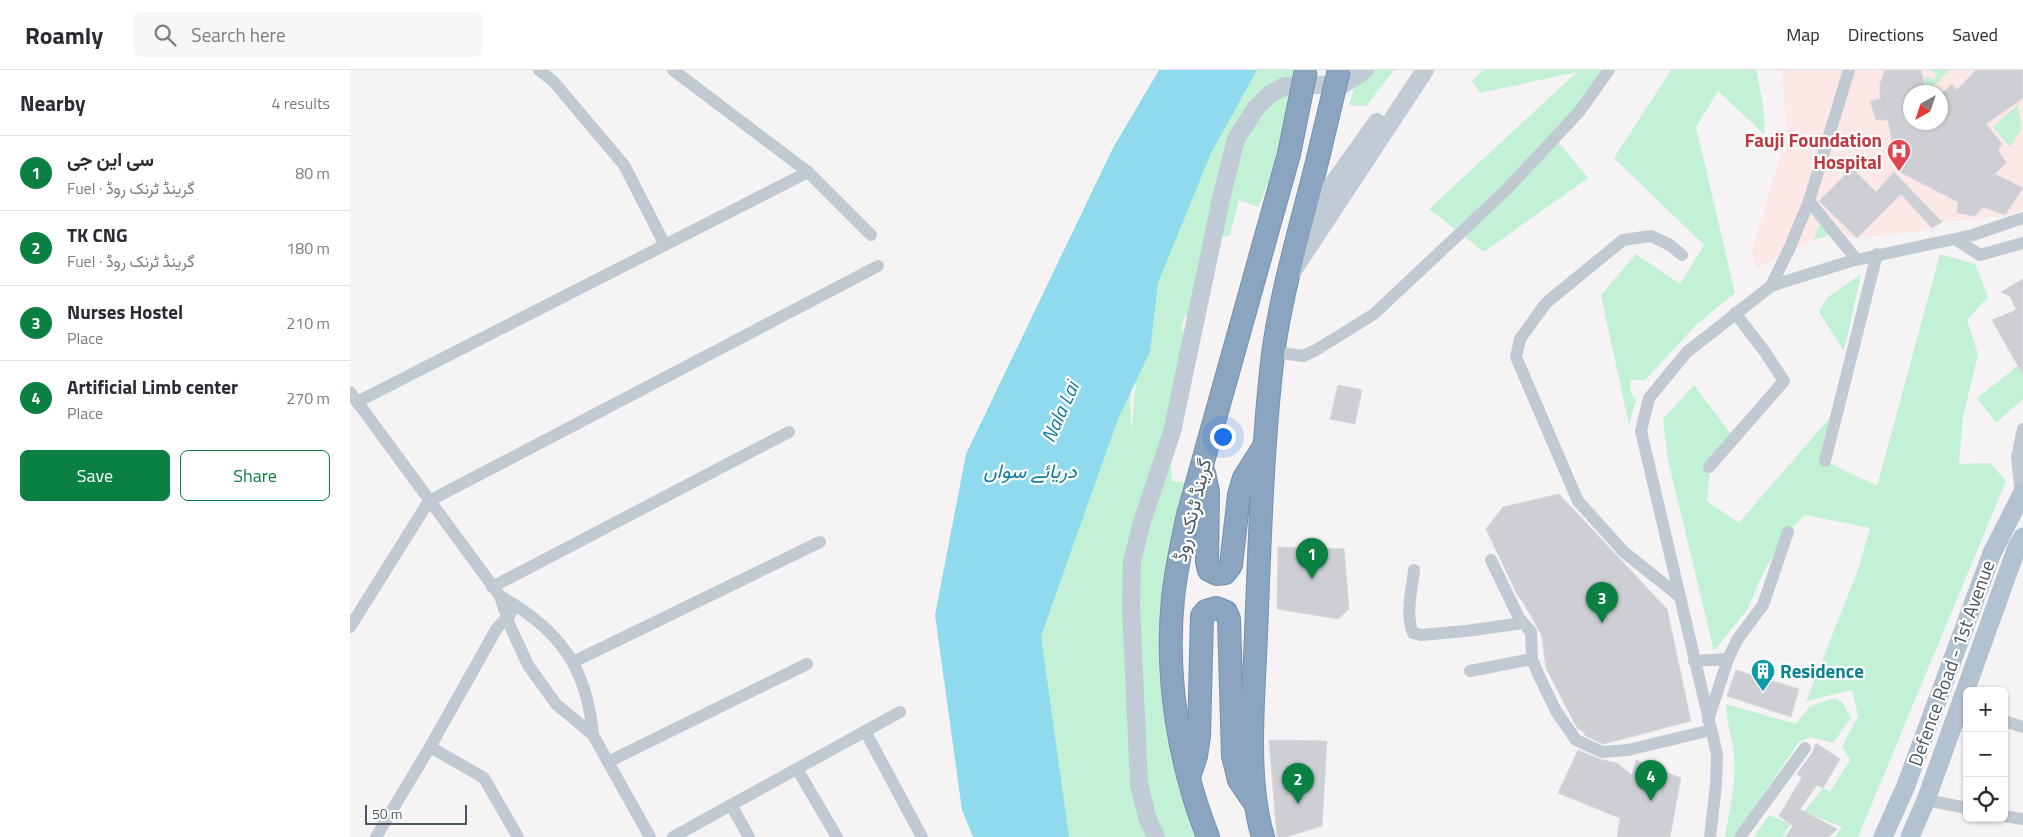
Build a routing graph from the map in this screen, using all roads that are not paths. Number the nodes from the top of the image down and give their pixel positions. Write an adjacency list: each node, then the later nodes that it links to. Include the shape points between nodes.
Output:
1 (539, 70): 17 (street, via 553,81 624,165)
2 (673, 70): 10 (street)
3 (1306, 70): 31 (highway, گرینڈ ٹرنک روڈ, bridge, via 1289,154)
4 (1339, 70): 13 (highway, bridge)
5 (1365, 70): 80 (main road, via 1348,83 1285,86 1270,94 1256,108 1236,140 1172,432 1132,562 1139,784)
6 (1412, 70): 13 (main road)
7 (1425, 70): 22 (main road)
8 (1609, 70): 25 (street, via 1579,112 1505,191 1374,314 1303,356)
9 (1849, 70): 11 (street)
10 (808, 172): 14 (street); 17 (street)
11 (1809, 201): 20 (street); 23 (street)
12 (2023, 218): 15 (street)
13 (1300, 230): 22 (highway)
14 (871, 235)
15 (1954, 239): 16 (street, via 1980,255); 18 (street)
16 (2023, 244)
17 (665, 245): 26 (street)
18 (1877, 254): 20 (street); 30 (street)
19 (1682, 255): 42 (street, via 1651,236 1623,240 1546,303 1520,339 1516,357 1578,501 1624,552)
20 (1856, 259): 23 (street)
21 (878, 266): 34 (street)
22 (1288, 278): 25 (highway)
23 (1771, 286): 24 (street)
24 (1735, 313): 32 (street, via 1784,381); 42 (street, via 1687,352 1649,398 1641,431)
25 (1274, 352): 29 (highway)
26 (354, 397): 34 (street)
27 (2023, 429): 33 (street, via 2017,457)
28 (789, 432): 41 (street)
29 (1264, 447): 31 (highway, via 1244,478 1231,565 1225,573 1209,570 1207,562 1208,492); 69 (highway, via 1253,705)
30 (1825, 461)
31 (1202, 467): 66 (highway, گرینڈ ٹرنک روڈ, via 1179,558 1171,646 1179,732)
32 (1710, 467)
33 (2022, 493): 54 (main road, Defence Road - 1st Avenue, via 1992,553)
34 (430, 501): 41 (street); 46 (street)
35 (1788, 532): 48 (street, via 1763,605 1737,640)
36 (2023, 537): 39 (main road)
37 (820, 542): 50 (street)
38 (1491, 560): 45 (street)
39 (2018, 563): 53 (main road)
40 (1414, 570): 45 (street, via 1410,612 1413,633 1466,631)
41 (496, 592): 43 (street); 44 (street)
42 (1679, 596): 49 (street)
43 (519, 607): 44 (street); 50 (street, via 551,633)
44 (506, 617): 61 (street, via 528,666 541,686 556,704); 62 (street)
45 (1523, 623): 47 (street, via 1531,632)
46 (350, 628)
47 (1532, 659): 52 (street); 58 (street, via 1556,711 1576,740 1602,752 1628,750)
48 (1728, 659): 49 (street); 58 (street)
49 (1694, 661): 58 (street)
50 (573, 662): 61 (street, via 591,710)
51 (808, 664): 64 (street)
52 (1470, 671)
53 (1971, 687)
54 (1937, 699): 55 (street); 85 (main road, Defence Road - 1st Avenue)
55 (1963, 709): 67 (main road)
56 (900, 712): 60 (street)
57 (2008, 722): 59 (street)
58 (1710, 725): 83 (street, via 1717,754)
59 (2023, 727)
60 (865, 731): 65 (street); 79 (street)
61 (593, 735): 64 (street)
62 (430, 747): 73 (street); 74 (street, via 484,778)
63 (1805, 748): 84 (street)
64 (608, 762): 75 (street)
65 (797, 769): 68 (street); 78 (street)
66 (1189, 777): 69 (highway, via 1199,736 1202,616 1216,608 1226,612 1229,619 1233,756 1239,780); 81 (highway, گرینڈ ٹرنک روڈ)
67 (1926, 800): 70 (street); 86 (main road)
68 (731, 805): 76 (street); 77 (street)
69 (1256, 805): 82 (highway)
70 (1963, 807)
71 (2008, 817): 72 (street)
72 (2023, 819)
73 (376, 837)
74 (518, 837)
75 (650, 837)
76 (673, 837)
77 (749, 837)
78 (837, 837)
79 (922, 837)
80 (1156, 837)
81 (1208, 837)
82 (1263, 837)
83 (1710, 837)
84 (1740, 837)
85 (1883, 837)
86 (1910, 837)

